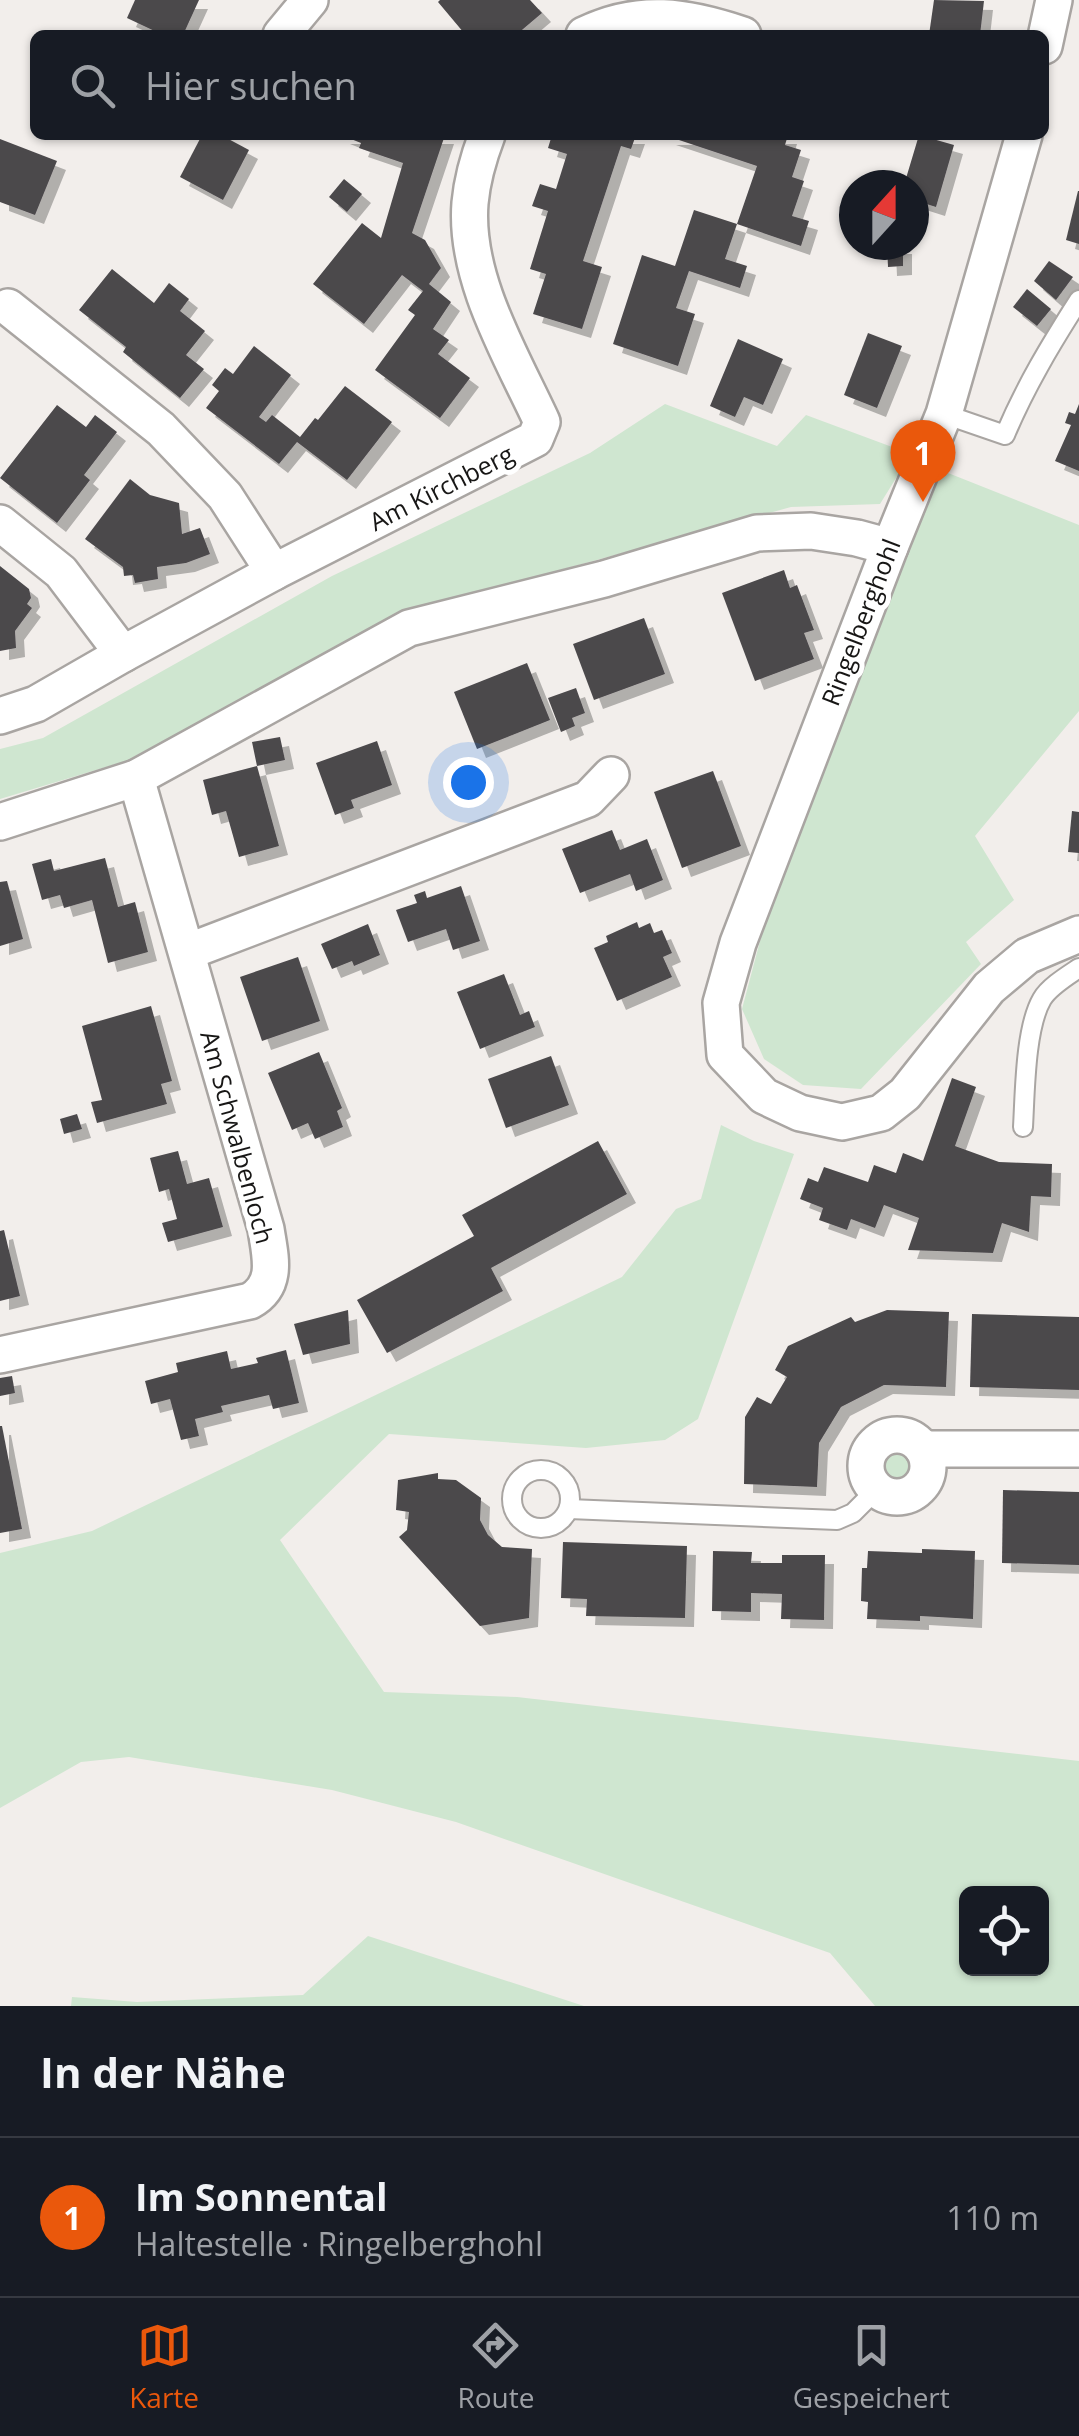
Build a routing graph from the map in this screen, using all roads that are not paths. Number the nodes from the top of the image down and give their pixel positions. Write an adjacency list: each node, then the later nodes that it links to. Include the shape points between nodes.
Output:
1 (310, 0): 3 (street)
2 (1054, 0): 6 (street)
3 (285, 30)
4 (598, 30): 5 (street, via 634,17 682,18)
5 (725, 30)
6 (1047, 30)
7 (485, 140): 14 (street, Am Kirchberg, via 470,203 473,251 483,296 542,422 535,439)
8 (1023, 140): 11 (street, Ringelberghohl)
9 (1079, 300): 11 (lane, via 1005,435)
10 (8, 307): 14 (street, via 161,428 226,496)
11 (944, 414): 13 (street, Ringelberghohl)
12 (0, 523): 15 (street, via 61,572)
13 (890, 547): 18 (street, via 810,531 757,534 409,628); 20 (street, Ringelberghohl, via 738,943 722,1002 725,1055 764,1096 800,1113 842,1122 881,1113 905,1094 989,988 1027,956)
14 (274, 572): 15 (street, Am Kirchberg)
15 (122, 654): 16 (street, Am Kirchberg, via 36,704)
16 (0, 716)
17 (611, 775): 21 (street, via 588,800)
18 (136, 778): 19 (street); 21 (street, Am Schwalbenloch)
19 (0, 822)
20 (1079, 934)
21 (187, 952): 24 (street, Am Schwalbenloch, via 266,1229 266,1288 250,1301)
22 (1079, 968): 23 (lane, via 1042,998 1030,1036)
23 (1022, 1127)
24 (0, 1355)
25 (924, 1449): 26 (street); 27 (street, via 928,1468 914,1493 894,1498); 27 (street, via 896,1434 876,1442 865,1472)
26 (1079, 1449)
27 (876, 1490): 28 (lane, via 854,1514 837,1520)
28 (569, 1509)

